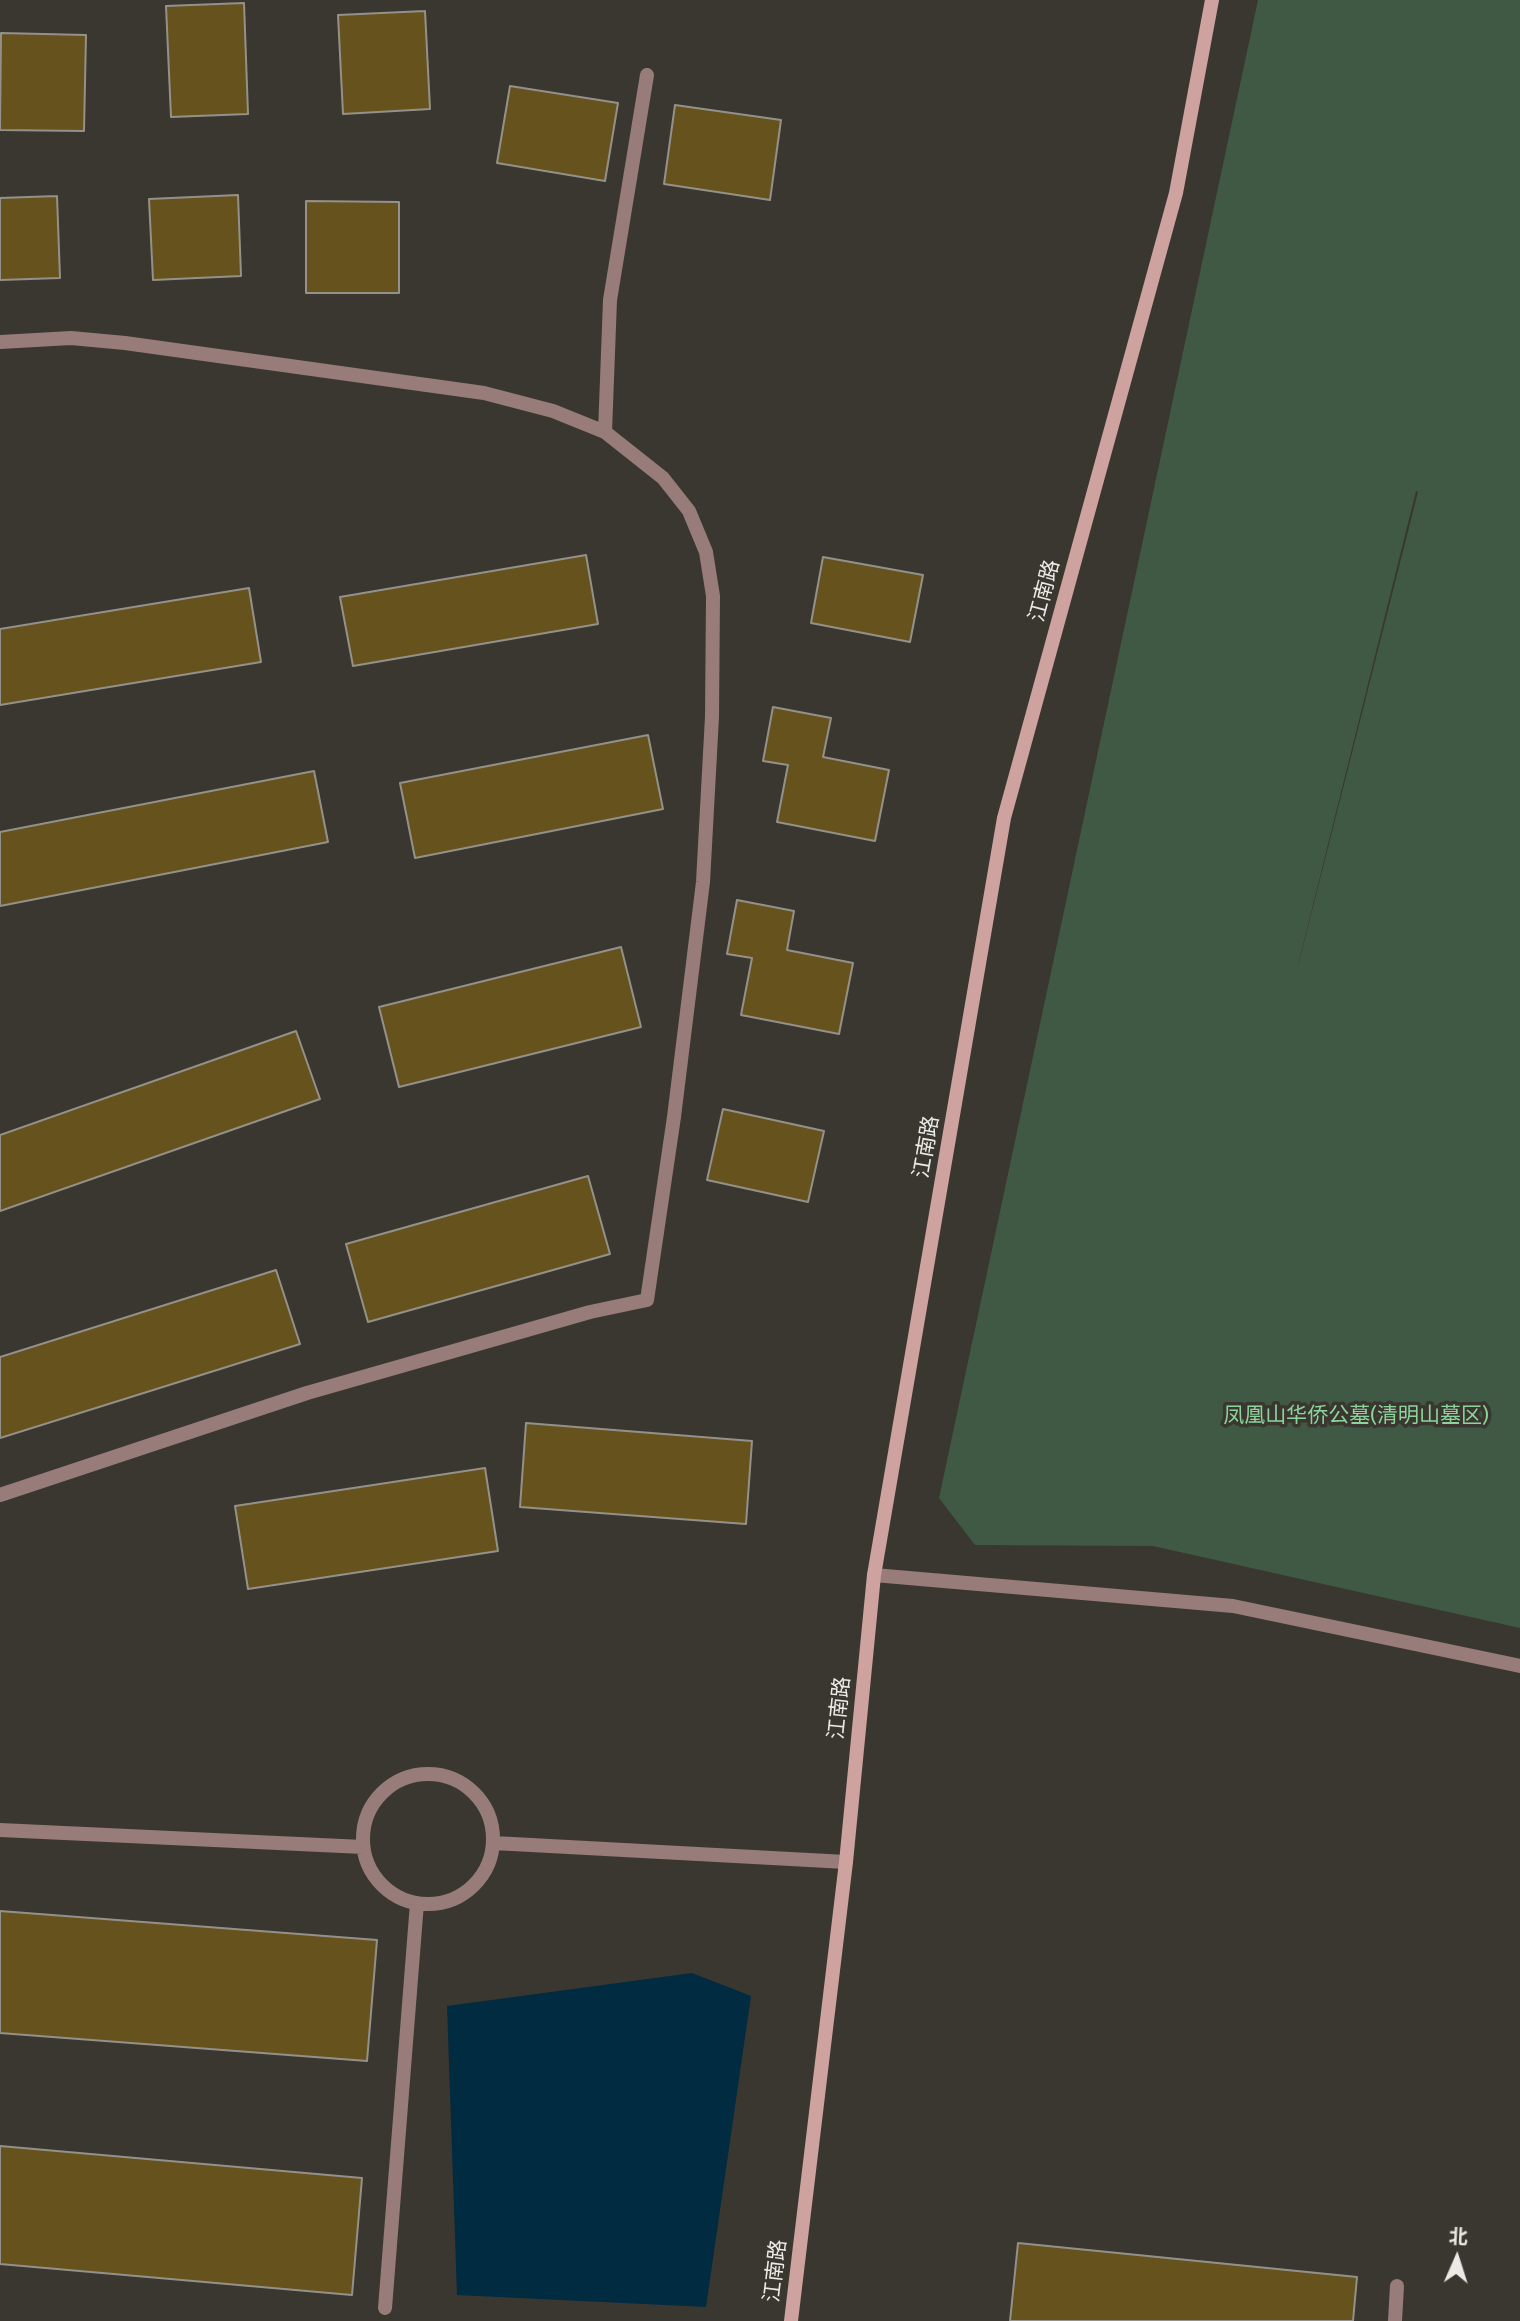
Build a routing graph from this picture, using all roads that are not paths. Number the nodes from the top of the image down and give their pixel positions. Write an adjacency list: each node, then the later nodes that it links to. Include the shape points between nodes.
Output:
1 (1212, 0): 6 (main road, 江南路, via 1176,193 1004,818)
2 (646, 75): 4 (street, via 610,300)
3 (0, 342): 4 (street, via 71,338 125,343 470,391 554,411)
4 (606, 432): 5 (street, via 663,478 689,511 706,552 713,596 712,717 702,882 647,1300 307,1393)
5 (0, 1495)
6 (874, 1575): 7 (street, via 1233,1606); 11 (main road, 江南路)
7 (1520, 1666)
8 (0, 1830): 10 (street)
9 (494, 1843): 10 (street, via 491,1820 480,1798 461,1782 439,1774 414,1775 392,1784 374,1801 364,1823); 11 (street); 12 (street, via 489,1865 477,1883 439,1904)
10 (363, 1847): 12 (street, via 380,1884)
11 (846, 1862): 15 (main road, 江南路)
12 (417, 1903): 14 (street)
13 (1397, 2287): 16 (street)
14 (385, 2308)
15 (792, 2321)
16 (1395, 2321)

